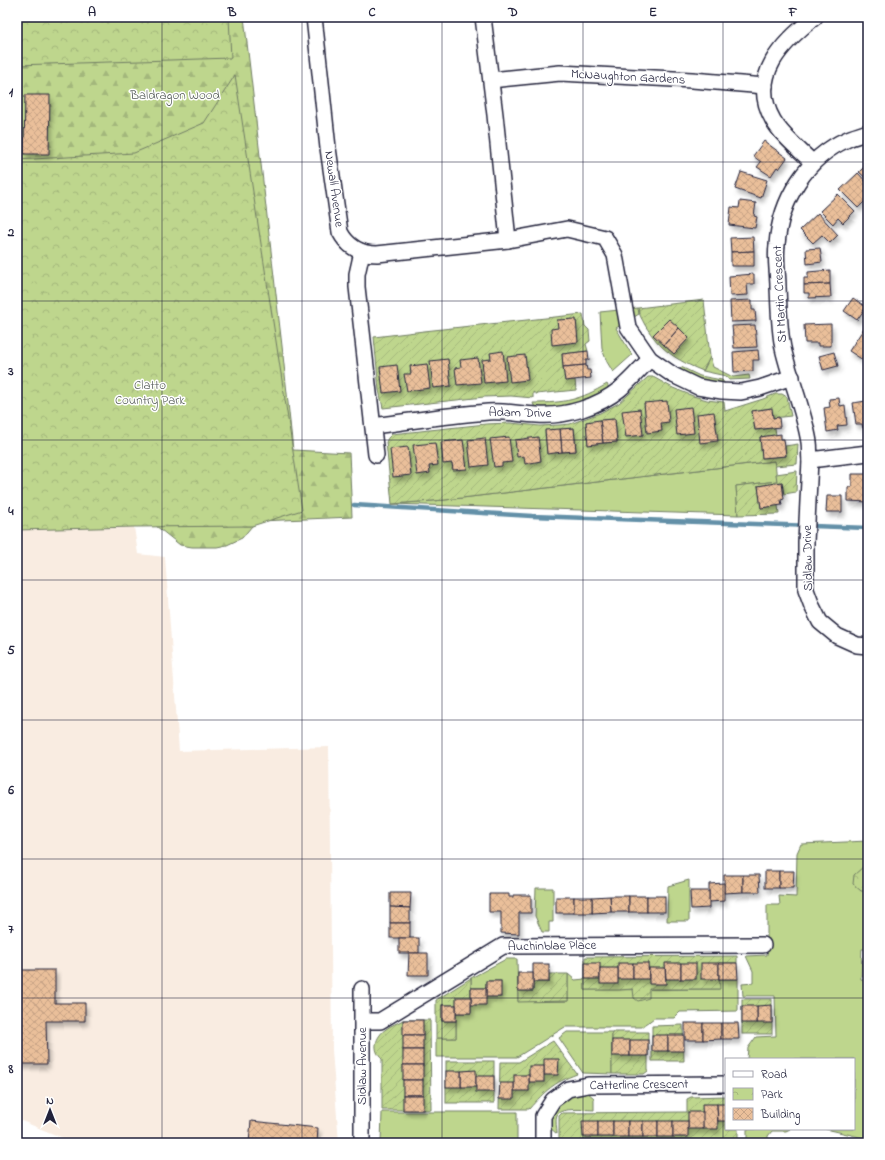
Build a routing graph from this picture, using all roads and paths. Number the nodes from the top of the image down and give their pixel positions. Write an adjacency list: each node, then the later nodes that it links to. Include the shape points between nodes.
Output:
1 (314, 17): 9 (street, Newall Avenue, via 340,232 348,244)
2 (483, 17): 4 (street)
3 (815, 17): 5 (street, via 776,54 768,69)
4 (491, 80): 5 (street, McNaughton Gardens, via 560,73); 8 (street)
5 (765, 86): 7 (street, via 766,103 773,120)
6 (868, 132): 7 (street, St Martin Crescent, via 829,149)
7 (813, 163): 11 (street, St Martin Crescent, via 799,179 787,201 779,224 776,246 780,328)
8 (508, 240): 9 (street, via 377,254); 10 (street, via 567,229 604,238 615,255 628,327)
9 (362, 252): 12 (street, via 357,287)
10 (650, 358): 11 (street, via 698,387 722,391 741,392); 12 (street, Adam Drive, via 619,390 579,410 537,415 509,411 488,412)
11 (792, 377): 15 (street, St Martin Crescent, via 809,442)
12 (373, 426): 14 (street)
13 (868, 453): 15 (street)
14 (376, 455)
15 (810, 460): 16 (street, Sidlaw Drive, via 806,590 820,622 837,636 857,645)
16 (868, 646)
17 (763, 944): 19 (street, Auchinblae Place, via 503,946 380,1021)
18 (362, 989): 19 (street, Sidlaw Avenue)
19 (362, 1021): 21 (street, Sidlaw Avenue)
20 (725, 1084): 22 (street, Catterline Crescent, via 588,1084 568,1089 553,1100 543,1116)
21 (362, 1143)
22 (543, 1143)

